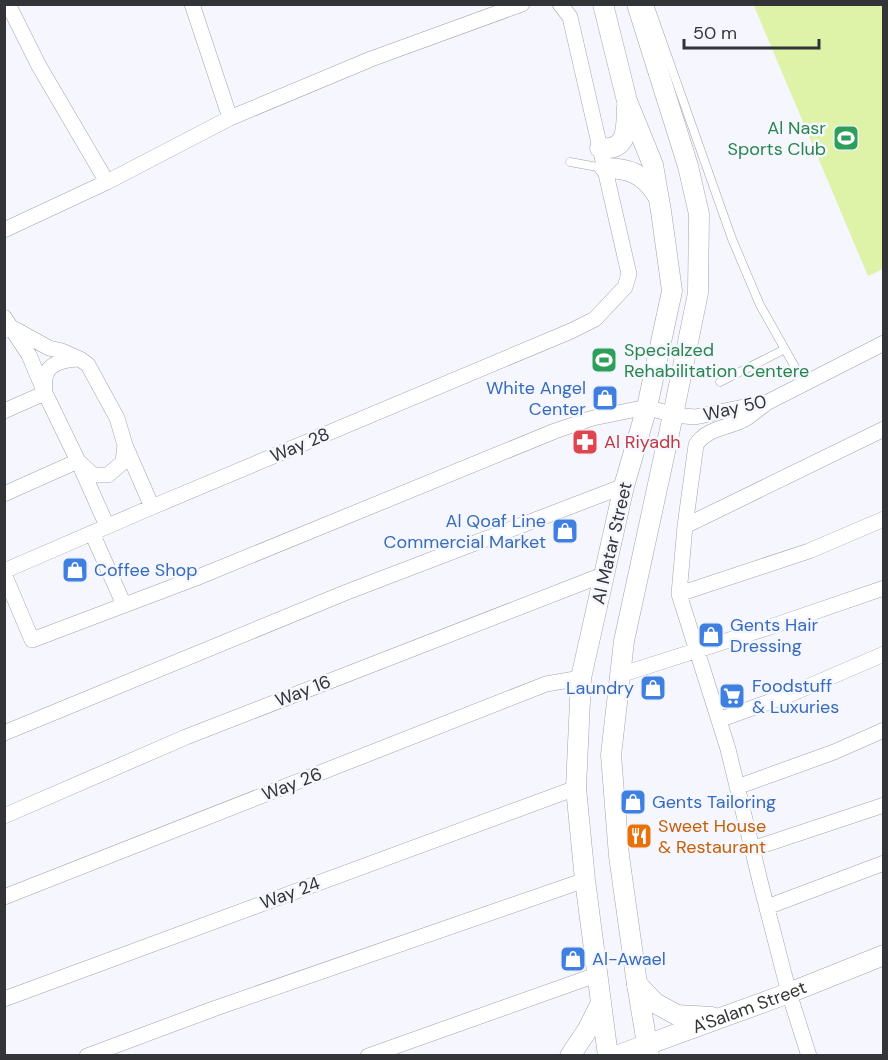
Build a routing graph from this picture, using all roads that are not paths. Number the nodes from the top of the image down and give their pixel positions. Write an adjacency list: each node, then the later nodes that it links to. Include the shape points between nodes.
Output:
1 (8, 4): 13 (street, via 39,66)
2 (192, 4): 9 (street)
3 (522, 4): 9 (street, via 370,59)
4 (560, 4): 10 (street, via 570,17)
5 (603, 4): 8 (street, Al Matar Street)
6 (637, 4): 26 (street, Al Matar Street, via 688,166 699,214 698,293)
7 (649, 4): 18 (lane, via 732,239)
8 (627, 101): 10 (street, via 623,140 613,147); 14 (street, Al Matar Street, via 652,165)
9 (230, 118): 13 (street)
10 (600, 148): 12 (street)
11 (570, 162): 12 (lane)
12 (605, 168): 14 (street, via 631,171 642,177); 32 (street, Way 28, via 629,274 625,287 595,319)
13 (107, 182): 15 (street)
14 (659, 198): 24 (street, Al Matar Street, via 672,291)
15 (4, 231)
16 (7, 324): 19 (street, via 49,348); 22 (street, via 29,355)
17 (884, 343): 21 (street, Way 50)
18 (784, 349): 20 (lane); 21 (lane)
19 (80, 359): 22 (street, via 65,360 49,369); 28 (street, via 88,365 117,418)
20 (720, 382)
21 (804, 383): 23 (street, Way 50)
22 (45, 393): 25 (street); 29 (street)
23 (768, 402): 26 (street, Way 50, via 695,417); 35 (street, via 745,420 699,439)
24 (647, 407): 26 (street, Way 50); 30 (street, Al Matar Street); 41 (street, via 555,431)
25 (4, 411)
26 (673, 415): 44 (street, Al Matar Street)
27 (884, 429): 35 (street)
28 (125, 445): 29 (street, via 123,462 108,475 93,475); 32 (street)
29 (78, 462): 31 (street); 34 (street)
30 (624, 486): 38 (street, Al Matar Street); 48 (street, via 347,592)
31 (4, 494)
32 (152, 507): 34 (street, Way 28)
33 (884, 519): 40 (street, via 809,550)
34 (107, 526): 36 (street, Way 28)
35 (685, 526): 40 (street)
36 (92, 533): 37 (street, Way 28); 41 (street)
37 (4, 573): 41 (street, via 32,640)
38 (605, 574): 45 (street, Al Matar Street); 52 (street, Way 16, via 186,737)
39 (884, 588): 42 (street)
40 (679, 594): 42 (street)
41 (124, 605)
42 (697, 651): 44 (street); 46 (street)
43 (884, 654): 46 (street)
44 (620, 675): 60 (street, Al Matar Street, via 611,755)
45 (581, 678): 50 (street, Al Matar Street); 56 (street, Way 26, via 546,684)
46 (719, 720): 49 (street)
47 (884, 730): 49 (street)
48 (4, 733)
49 (737, 787): 53 (street)
50 (576, 788): 55 (street, Al Matar Street); 62 (street, Way 24)
51 (884, 805): 53 (street)
52 (4, 816)
53 (752, 849): 57 (street)
54 (884, 863): 57 (street)
55 (585, 880): 59 (street, Al Matar Street); 66 (street)
56 (4, 897)
57 (767, 907): 61 (street)
58 (884, 955): 61 (street, A'Salam Street)
59 (596, 975): 63 (street, Al Matar Street); 67 (street)
60 (637, 984): 64 (street, via 654,1003 677,1015); 65 (street, Al Matar Street)
61 (789, 993): 64 (street, A'Salam Street); 71 (street)
62 (4, 999)
63 (600, 1005): 68 (street); 69 (street, Al Matar Street)
64 (720, 1018): 65 (street, A'Salam Street, via 682,1031)
65 (652, 1052): 70 (street, A'Salam Street)
66 (87, 1056)
67 (368, 1056)
68 (570, 1056)
69 (608, 1056)
70 (616, 1056)
71 (809, 1056)

